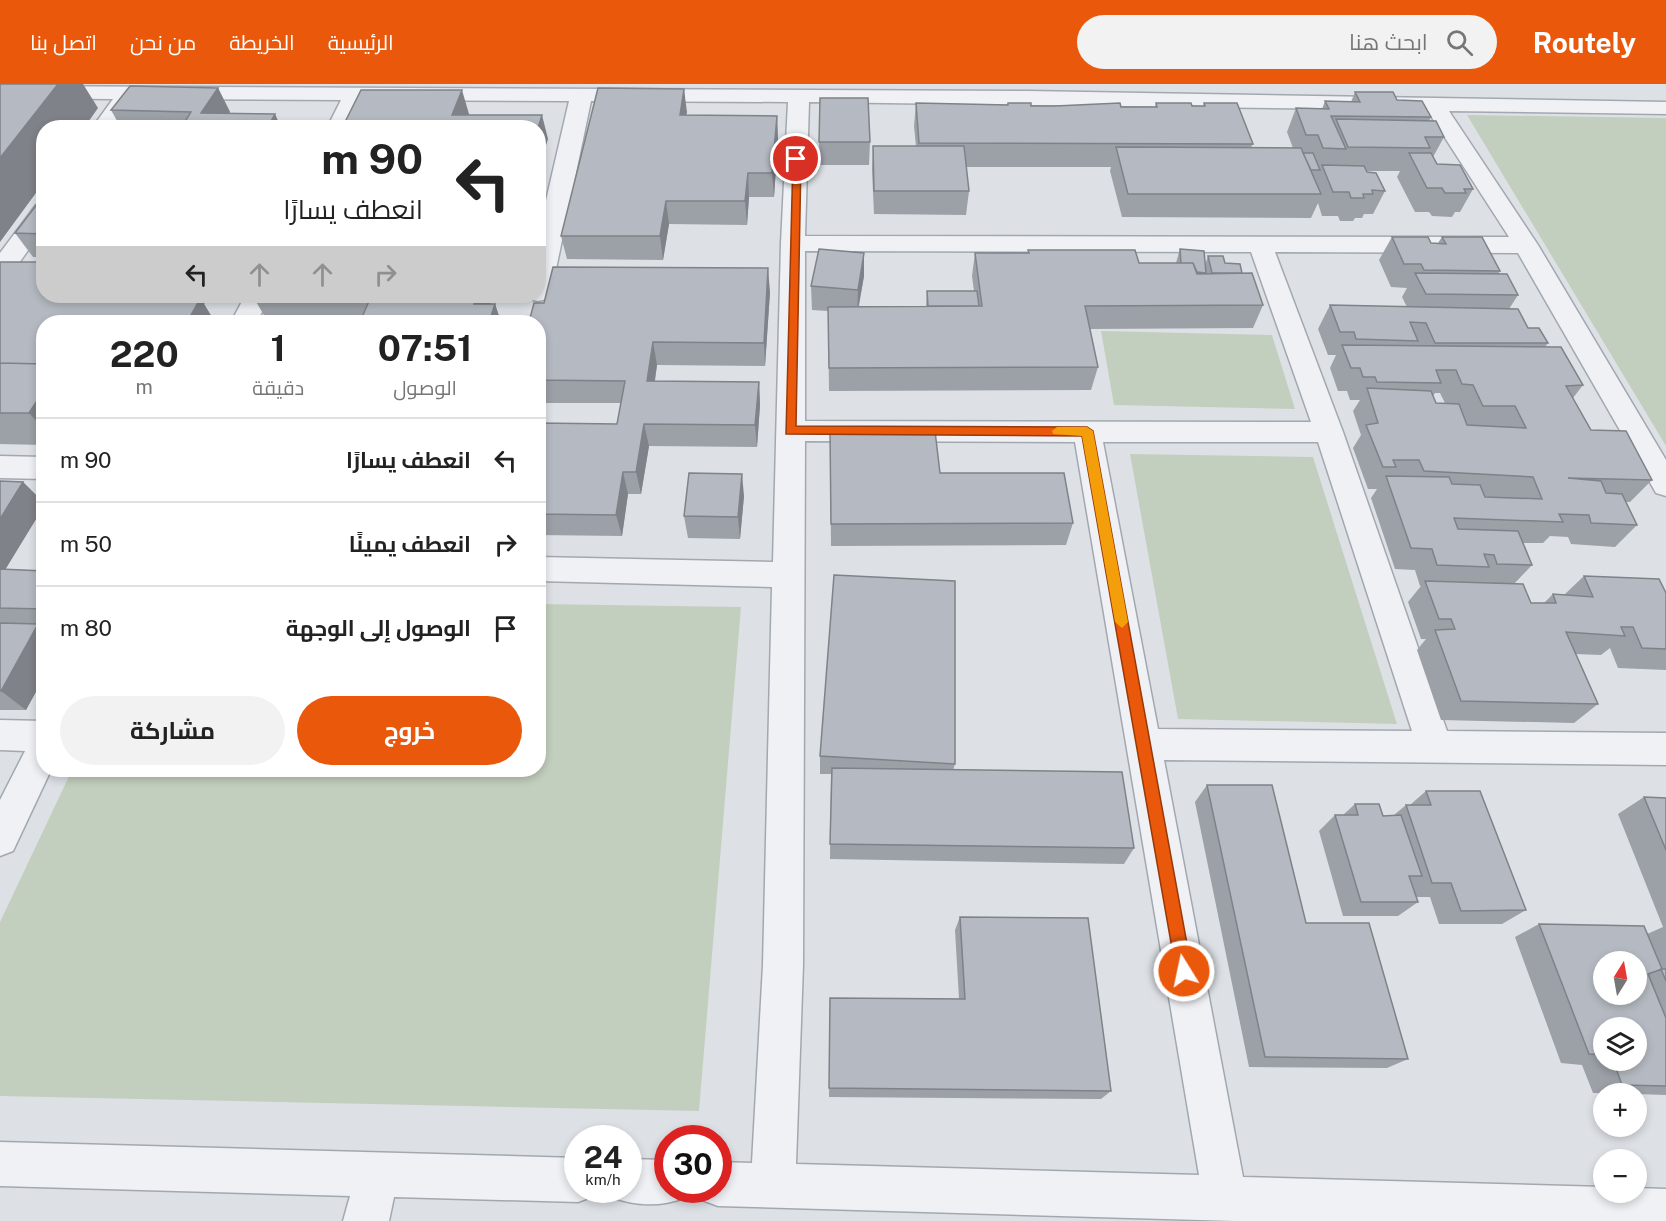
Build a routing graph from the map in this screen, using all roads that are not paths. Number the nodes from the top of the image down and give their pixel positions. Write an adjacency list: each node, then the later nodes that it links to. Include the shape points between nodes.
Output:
1 (1458, 84): 11 (street)
2 (4, 90): 6 (street)
3 (408, 90): 7 (street); 8 (street)
4 (840, 90): 5 (street); 9 (street)
5 (1027, 90): 10 (street)
6 (127, 94): 7 (street); 13 (street)
7 (354, 96): 14 (street)
8 (581, 96): 9 (street); 19 (street)
9 (799, 96): 16 (street)
10 (1434, 104): 11 (street); 18 (street)
11 (1470, 104): 12 (street)
12 (1666, 108)
13 (109, 120)
14 (342, 120)
15 (36, 221): 20 (street)
16 (793, 243): 17 (street); 21 (street)
17 (1260, 244): 18 (street); 23 (street)
18 (1526, 245): 26 (street)
19 (546, 259)
20 (0, 271)
21 (790, 431): 22 (street); 28 (street)
22 (1087, 431): 23 (street); 31 (street)
23 (1329, 432): 32 (street)
24 (0, 467): 25 (street)
25 (36, 468)
26 (1666, 485)
27 (546, 569): 28 (street)
28 (789, 575): 40 (street, via 783,965)
29 (0, 735): 30 (street)
30 (36, 736)
31 (1143, 744): 32 (street); 41 (street)
32 (1434, 747): 33 (street)
33 (1666, 749)
34 (36, 765): 35 (street)
35 (0, 839)
36 (0, 1164): 37 (street)
37 (377, 1174): 38 (street); 44 (street)
38 (564, 1180)
39 (732, 1184): 40 (street)
40 (773, 1185): 42 (street)
41 (1225, 1198): 42 (street); 43 (street)
42 (1113, 1208)
43 (1666, 1211)
44 (366, 1221)

